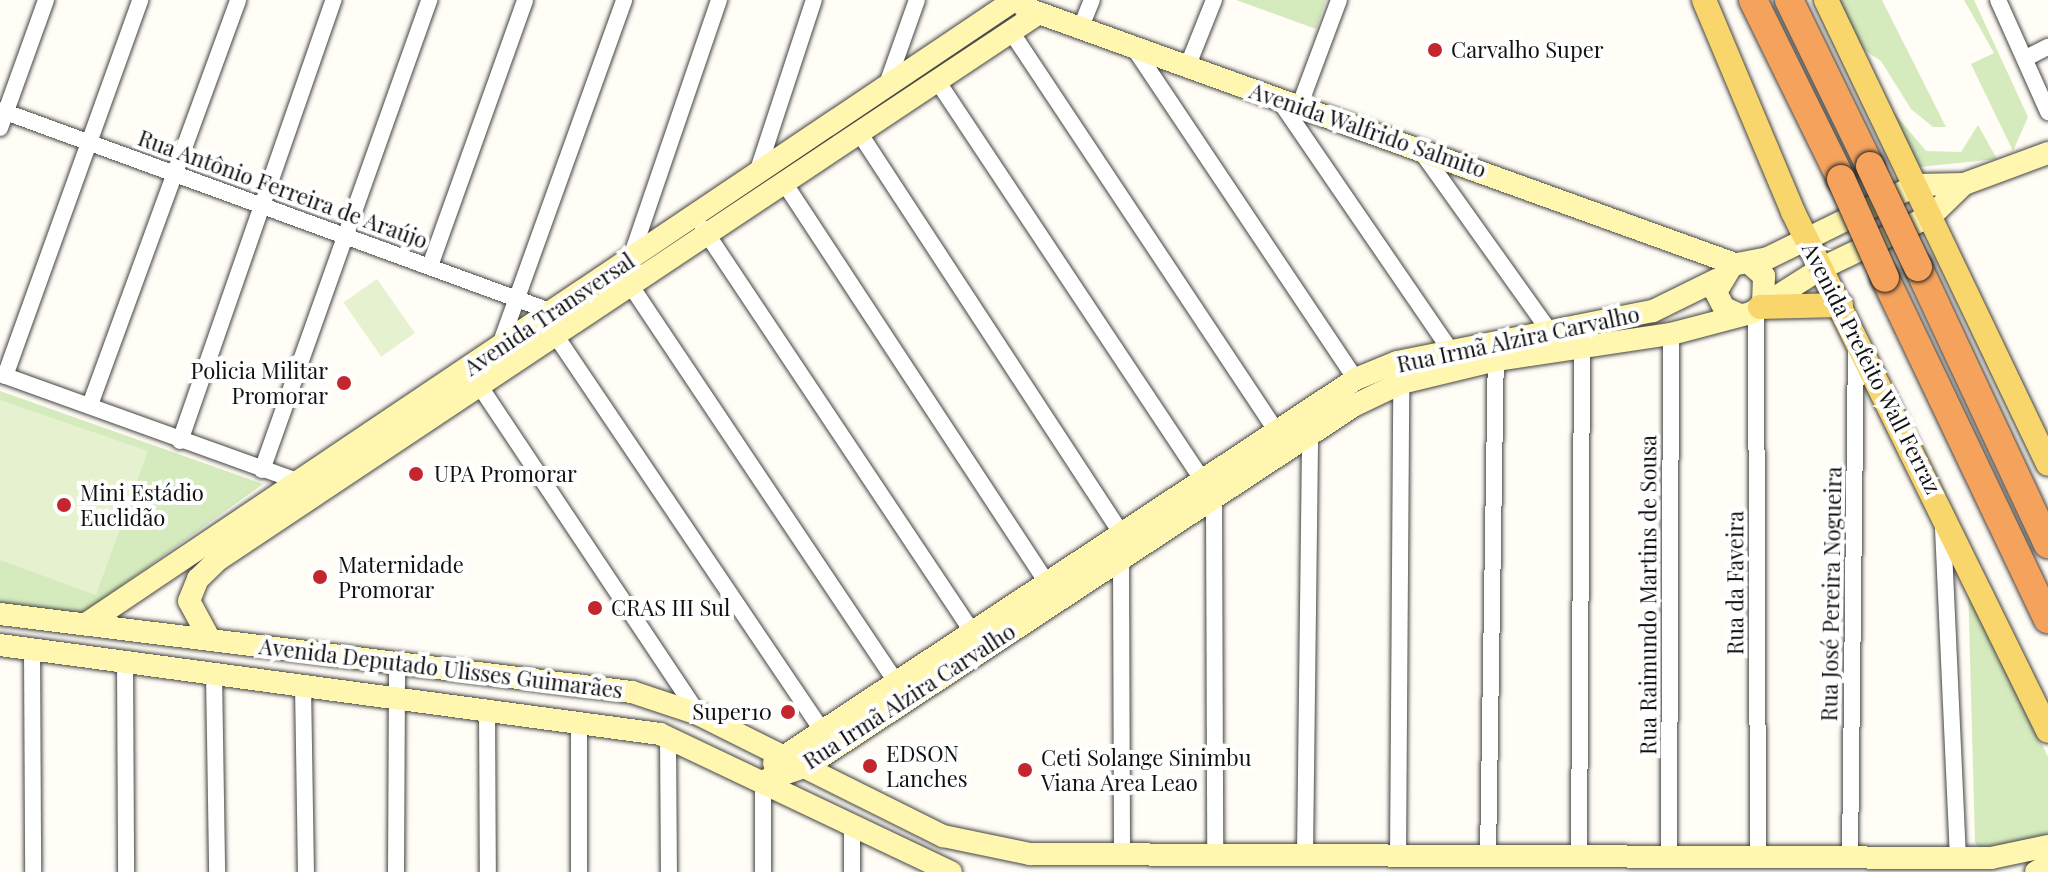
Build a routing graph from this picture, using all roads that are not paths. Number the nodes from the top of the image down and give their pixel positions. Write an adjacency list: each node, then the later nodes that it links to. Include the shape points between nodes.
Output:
1 (46, 0): 30 (street)
2 (140, 0): 34 (street)
3 (238, 0): 38 (street)
4 (334, 0): 42 (street)
5 (429, 0): 45 (street)
6 (525, 0): 50 (street)
7 (624, 0): 54 (street)
8 (719, 0): 48 (street)
9 (814, 0): 37 (street)
10 (917, 0): 28 (street)
11 (1092, 0): 21 (street)
12 (1214, 0): 26 (street)
13 (1339, 0): 29 (street)
14 (1704, 0): 47 (main road, Avenida Prefeito Wall Ferraz)
15 (1753, 0): 86 (highway, bridge)
16 (1789, 0): 82 (highway, bridge)
17 (1826, 0): 40 (main road)
18 (1998, 0): 25 (street)
19 (1005, 2): 20 (street, Avenida Walfrido Salmito); 28 (street, Avenida Transversal)
20 (1039, 13): 21 (street, Avenida Walfrido Salmito); 22 (street, Avenida Transversal)
21 (1081, 27): 24 (street, Avenida Walfrido Salmito)
22 (1012, 33): 27 (street, Avenida Transversal); 72 (street)
23 (2048, 47): 25 (street)
24 (1134, 48): 26 (street, Avenida Walfrido Salmito); 68 (street)
25 (2026, 58): 31 (street)
26 (1188, 65): 29 (street, Avenida Walfrido Salmito)
27 (940, 85): 33 (street, Avenida Transversal); 77 (street)
28 (886, 87): 37 (street, Avenida Transversal)
29 (1289, 103): 35 (street, Avenida Walfrido Salmito); 64 (street)
30 (3, 111): 32 (street); 34 (street, Rua Antônio Ferreira de Araújo)
31 (2048, 112)
32 (0, 128)
33 (862, 137): 41 (street, Avenida Transversal); 81 (street)
34 (91, 143): 38 (street, Rua Antônio Ferreira de Araújo); 67 (street)
35 (1420, 149): 49 (street, Avenida Walfrido Salmito); 58 (street)
36 (2048, 153): 39 (street, Rua Irmã Alzira Carvalho)
37 (757, 173): 44 (street, Avenida Transversal)
38 (177, 174): 42 (street, Rua Antônio Ferreira de Araújo); 71 (street)
39 (1964, 184): 40 (street, Rua Irmã Alzira Carvalho); 43 (street, Rua Irmã Alzira Carvalho)
40 (1917, 185): 43 (main road); 47 (street, Rua Irmã Alzira Carvalho)
41 (787, 187): 46 (street, Avenida Transversal); 84 (street)
42 (263, 205): 45 (street, Rua Antônio Ferreira de Araújo); 74 (street)
43 (1932, 215): 51 (street, Rua Irmã Alzira Carvalho); 75 (main road)
44 (695, 217): 46 (street); 48 (street, Avenida Transversal)
45 (347, 236): 50 (street, Rua Antônio Ferreira de Araújo); 76 (street)
46 (710, 238): 53 (street, Avenida Transversal); 88 (street)
47 (1805, 238): 49 (street, Rua Irmã Alzira Carvalho); 51 (main road, Avenida Prefeito Wall Ferraz)
48 (630, 260): 57 (street, Avenida Transversal)
49 (1742, 263): 52 (street, Rua Irmã Alzira Carvalho); 56 (street, via 1764,276)
50 (430, 266): 54 (street, Rua Antônio Ferreira de Araújo)
51 (1820, 269): 55 (main road, Avenida Prefeito Wall Ferraz); 56 (street, Rua Irmã Alzira Carvalho)
52 (1718, 279): 56 (street, via 1719,300); 58 (street, Rua Irmã Alzira Carvalho, via 1653,311)
53 (633, 289): 61 (street, Avenida Transversal); 96 (street)
54 (518, 298): 57 (street, Rua Antônio Ferreira de Araújo); 62 (street)
55 (1841, 305): 56 (main road); 59 (main road, Avenida Prefeito Wall Ferraz)
56 (1755, 309): 60 (street, Rua Irmã Alzira Carvalho); 114 (street, Rua da Faveira)
57 (550, 311): 62 (street, Avenida Transversal)
58 (1550, 332): 64 (street, Rua Irmã Alzira Carvalho)
59 (1856, 332): 80 (main road, Avenida Prefeito Wall Ferraz); 121 (street, Rua José Pereira Nogueira)
60 (1671, 334): 63 (street, Rua Irmã Alzira Carvalho); 116 (street, Rua Raimundo Martins de Sousa)
61 (558, 339): 70 (street, Avenida Transversal); 104 (street)
62 (500, 345): 66 (street, Avenida Transversal)
63 (1582, 346): 65 (street, Rua Irmã Alzira Carvalho); 120 (street)
64 (1451, 351): 68 (street, Rua Irmã Alzira Carvalho)
65 (1496, 360): 69 (street, Rua Irmã Alzira Carvalho); 119 (street)
66 (468, 368): 70 (street); 78 (street, Avenida Transversal)
67 (2, 375): 71 (street)
68 (1356, 379): 72 (street, Rua Irmã Alzira Carvalho)
69 (1401, 383): 73 (street, Rua Irmã Alzira Carvalho); 118 (street)
70 (481, 387): 89 (street, Avenida Transversal, via 207,569 189,601); 102 (street)
71 (90, 405): 74 (street)
72 (1276, 430): 77 (street, Rua Irmã Alzira Carvalho)
73 (1310, 434): 79 (street, Rua Irmã Alzira Carvalho); 112 (street)
74 (180, 441): 76 (street)
75 (2048, 464)
76 (262, 470): 78 (street)
77 (1199, 478): 79 (street); 81 (street, Rua Irmã Alzira Carvalho)
78 (297, 481): 87 (street, Avenida Transversal)
79 (1214, 497): 83 (street, Rua Irmã Alzira Carvalho); 113 (street)
80 (1943, 507): 105 (main road, Avenida Prefeito Wall Ferraz); 117 (street)
81 (1119, 529): 84 (street, Rua Irmã Alzira Carvalho)
82 (2048, 544)
83 (1121, 558): 100 (street, Rua Irmã Alzira Carvalho); 115 (street)
84 (1045, 580): 88 (street, Rua Irmã Alzira Carvalho)
85 (0, 614): 87 (street, Avenida Deputado Ulisses Guimarães)
86 (2048, 619)
87 (86, 624): 89 (street, Avenida Deputado Ulisses Guimarães)
88 (970, 629): 96 (street, Rua Irmã Alzira Carvalho)
89 (209, 638): 92 (street, Avenida Deputado Ulisses Guimarães)
90 (0, 645): 91 (street, Avenida Deputado Ulisses Guimarães)
91 (32, 649): 93 (street, Avenida Deputado Ulisses Guimarães); 126 (street)
92 (333, 655): 94 (street, Avenida Deputado Ulisses Guimarães); 98 (street)
93 (125, 661): 95 (street, Avenida Deputado Ulisses Guimarães); 127 (street)
94 (397, 662): 99 (street); 102 (street, Avenida Deputado Ulisses Guimarães, via 585,684)
95 (214, 673): 97 (street, Avenida Deputado Ulisses Guimarães); 128 (street)
96 (894, 679): 100 (street); 104 (street, Rua Irmã Alzira Carvalho)
97 (303, 684): 98 (street, Avenida Deputado Ulisses Guimarães); 129 (street)
98 (331, 687): 99 (street, Avenida Deputado Ulisses Guimarães)
99 (396, 696): 101 (street, Avenida Deputado Ulisses Guimarães); 130 (street)
100 (907, 699): 108 (street, Rua Irmã Alzira Carvalho)
101 (487, 708): 103 (street, Avenida Deputado Ulisses Guimarães); 131 (street)
102 (698, 714): 107 (street, Avenida Deputado Ulisses Guimarães)
103 (579, 720): 106 (street, Avenida Deputado Ulisses Guimarães); 132 (street)
104 (820, 728): 107 (street, Rua Irmã Alzira Carvalho)
105 (2048, 731)
106 (668, 737): 109 (street, Avenida Deputado Ulisses Guimarães); 133 (street)
107 (781, 752): 108 (street, Avenida Deputado Ulisses Guimarães); 109 (street, Rua Irmã Alzira Carvalho)
108 (807, 766): 109 (street, Rua Irmã Alzira Carvalho); 115 (street, Avenida Deputado Ulisses Guimarães, via 943,836 1030,854)
109 (763, 781): 110 (street, Avenida Deputado Ulisses Guimarães); 134 (street)
110 (852, 827): 125 (street, Avenida Deputado Ulisses Guimarães); 135 (street)
111 (2048, 846): 123 (street, Avenida Deputado Ulisses Guimarães)
112 (1305, 854): 118 (street, Avenida Deputado Ulisses Guimarães); 122 (street, Avenida Deputado Ulisses Guimarães)
113 (1215, 855): 115 (street, Avenida Deputado Ulisses Guimarães); 122 (street, Avenida Deputado Ulisses Guimarães)
114 (1758, 855): 116 (street, Avenida Deputado Ulisses Guimarães); 121 (street, Avenida Deputado Ulisses Guimarães)
115 (1122, 856)
116 (1669, 856): 120 (street, Avenida Deputado Ulisses Guimarães)
117 (1958, 856): 121 (street, Avenida Deputado Ulisses Guimarães); 123 (street, Avenida Deputado Ulisses Guimarães)
118 (1398, 857): 119 (street, Avenida Deputado Ulisses Guimarães)
119 (1488, 857): 120 (street, Avenida Deputado Ulisses Guimarães)
120 (1579, 857)
121 (1850, 857)
122 (1261, 864)
123 (1992, 865)
124 (2048, 865): 136 (street)
125 (947, 871)
126 (33, 872)
127 (126, 872)
128 (217, 872)
129 (306, 872)
130 (396, 872)
131 (488, 872)
132 (579, 872)
133 (669, 872)
134 (763, 872)
135 (852, 872)
136 (2036, 872)

